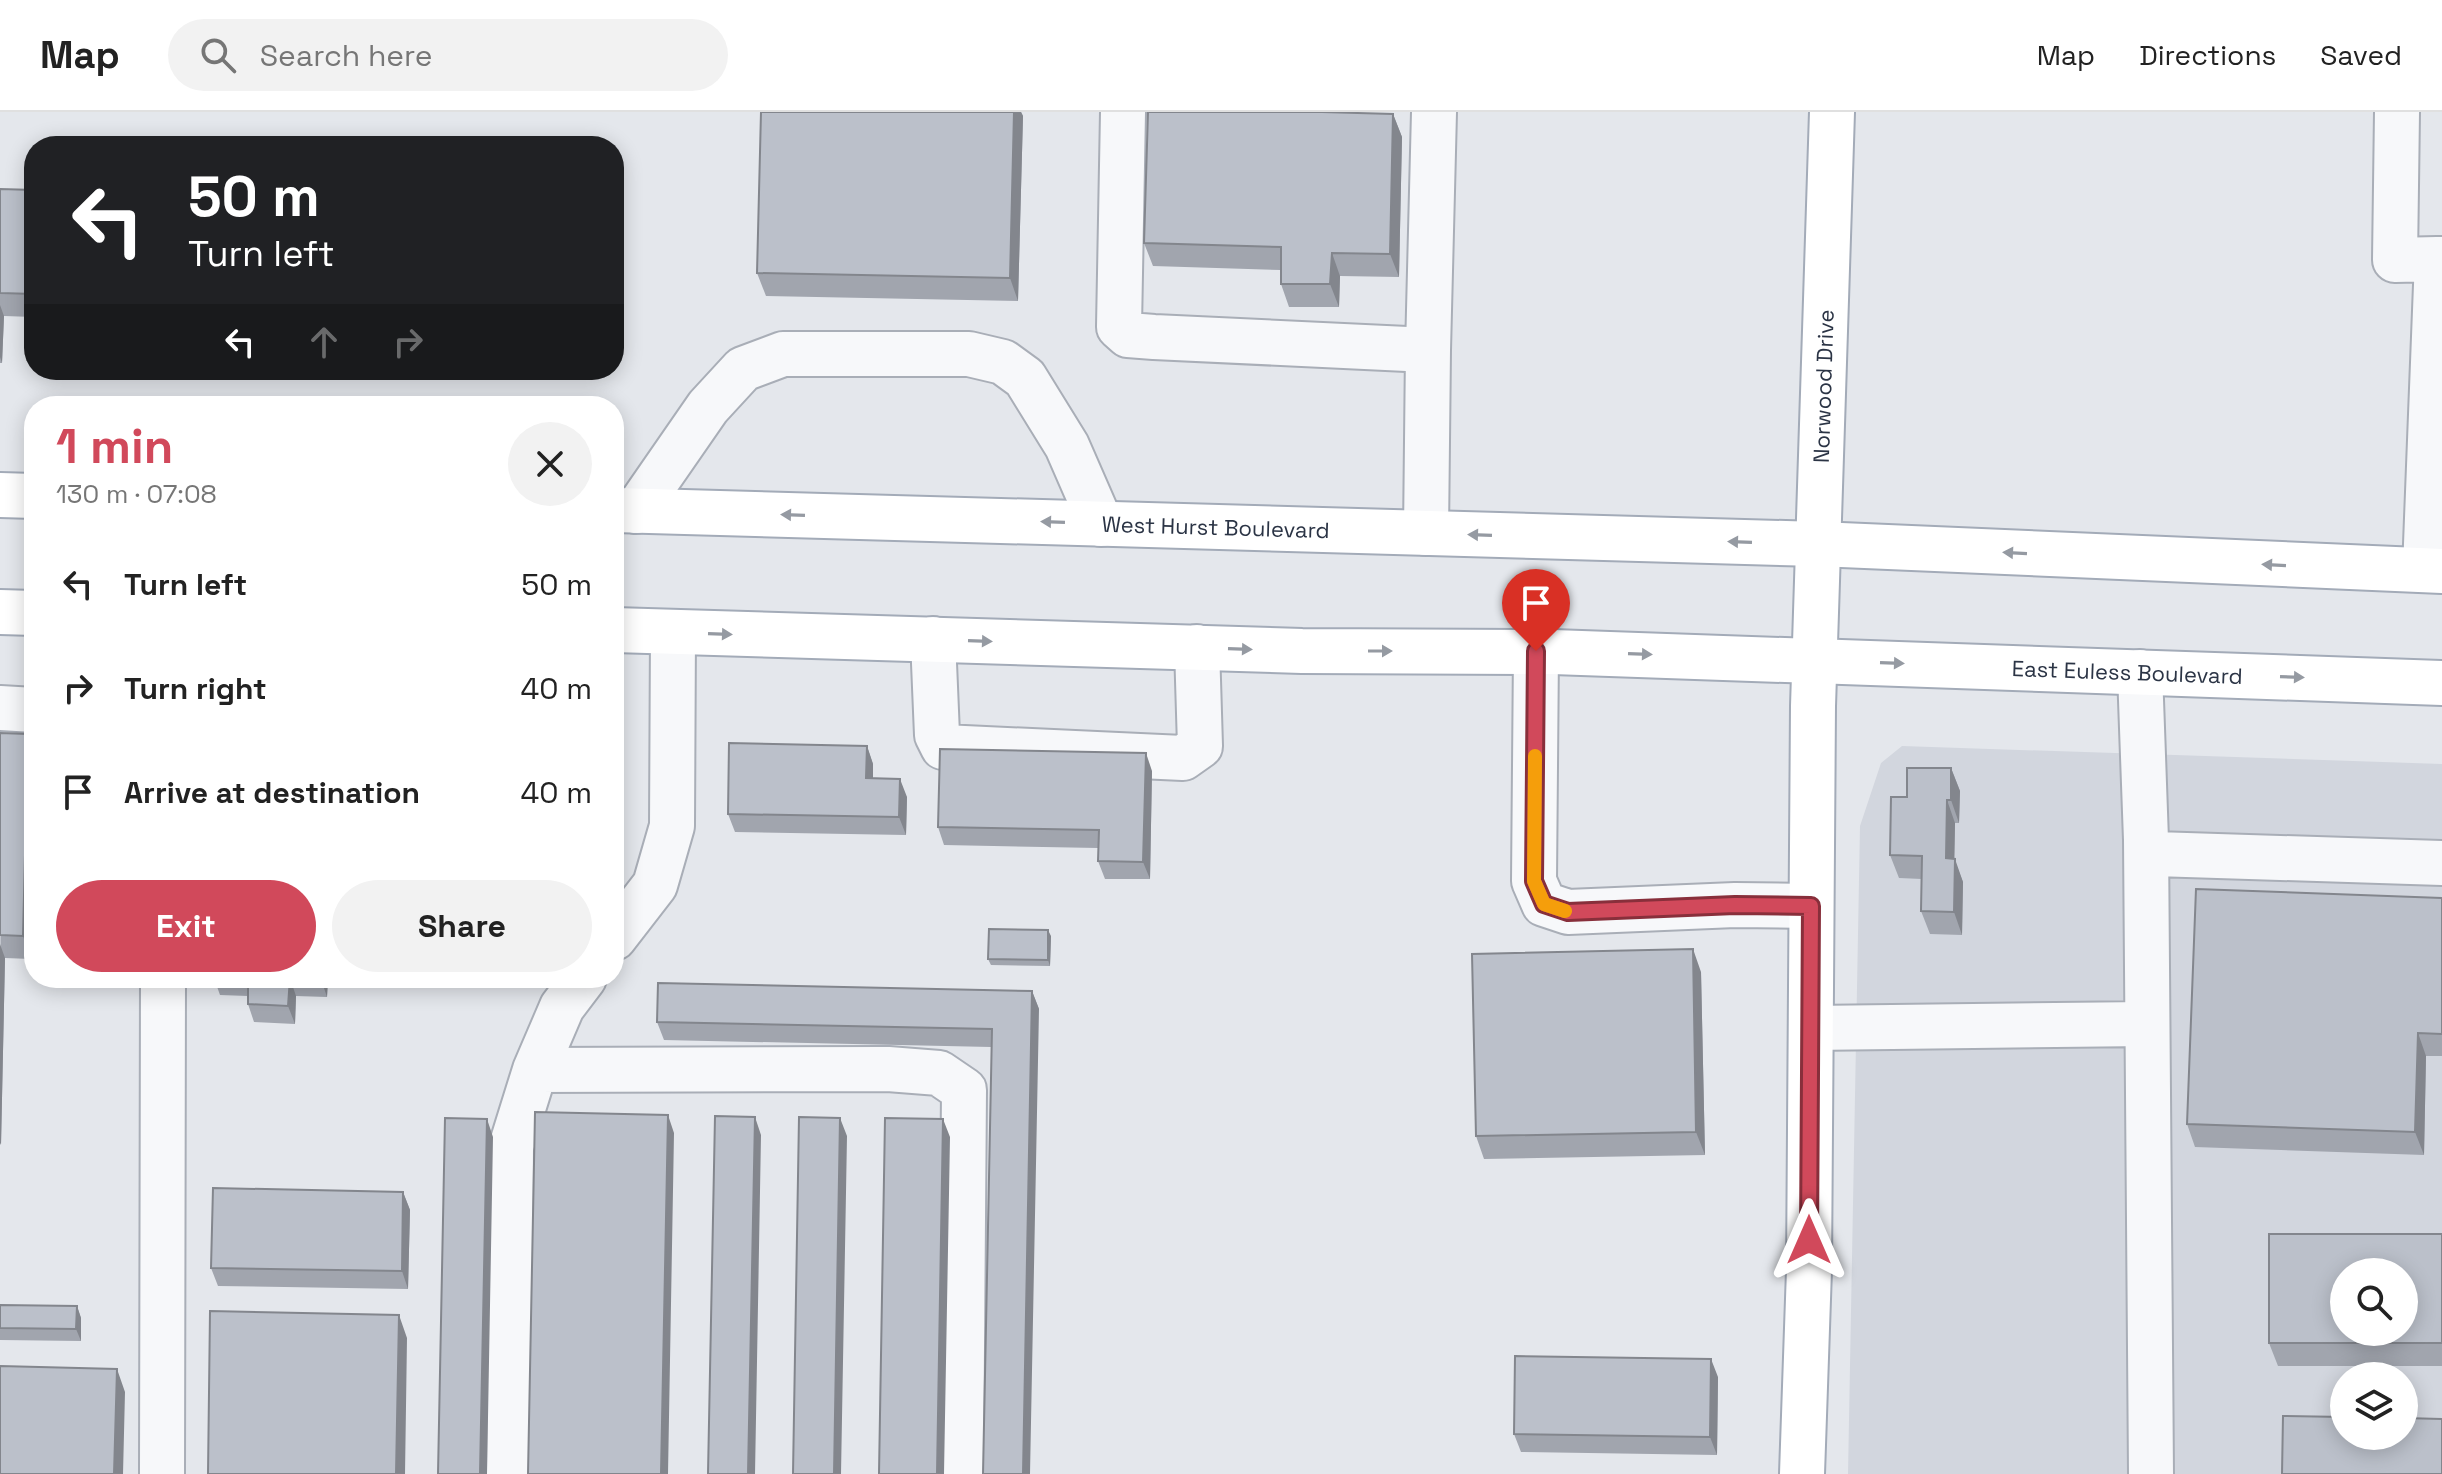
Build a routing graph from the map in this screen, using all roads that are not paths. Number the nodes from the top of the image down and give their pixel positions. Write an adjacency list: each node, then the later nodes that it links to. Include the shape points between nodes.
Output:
1 (1123, 112): 6 (lane, via 1118,314 1119,327 1128,335)
2 (1434, 112): 6 (lane)
3 (1832, 112): 12 (main road, Norwood Drive)
4 (2397, 112): 5 (lane, via 2395,260)
5 (2439, 259): 13 (lane)
6 (1428, 350): 11 (lane)
7 (0, 495): 8 (main road)
8 (24, 496)
9 (625, 511): 10 (main road, West Hurst Boulevard, one-way to 9); 10 (lane, via 743,369 783,354 969,354 1003,362 1025,378 1067,446)
10 (1101, 524): 11 (main road, West Hurst Boulevard)
11 (1426, 533): 12 (main road, West Hurst Boulevard, one-way to 11)
12 (1818, 544): 13 (main road, one-way to 12); 21 (main road, Norwood Drive)
13 (2434, 570)
14 (0, 612): 15 (main road)
15 (24, 613)
16 (624, 630): 17 (main road)
17 (673, 632): 18 (main road, one-way to 18); 29 (lane, via 672,826 655,885)
18 (933, 639): 19 (main road, one-way to 19); 19 (lane, via 937,735 943,747 1183,758 1200,746)
19 (1197, 647): 20 (main road, one-way to 20)
20 (1536, 651): 21 (main road, one-way to 21); 28 (lane, via 1534,881 1544,904 1568,912)
21 (1814, 660): 22 (main road, East Euless Boulevard, one-way to 22); 28 (main road, Norwood Drive)
22 (2140, 672): 23 (main road, East Euless Boulevard, one-way to 23); 26 (lane)
23 (2442, 683)
24 (0, 708): 25 (lane)
25 (24, 709)
26 (2146, 840): 27 (lane, via 2155,854); 32 (lane)
27 (2442, 863)
28 (1811, 906): 33 (main road, Norwood Drive)
29 (624, 925)
30 (163, 988): 35 (lane)
31 (576, 988): 34 (lane, via 562,1007)
32 (2147, 1024): 33 (lane); 39 (lane)
33 (1811, 1028): 38 (main road, Norwood Drive)
34 (535, 1070): 36 (lane, via 511,1147); 37 (lane, via 888,1069 939,1073 964,1090)
35 (162, 1474)
36 (509, 1474)
37 (961, 1474)
38 (1802, 1474)
39 (2151, 1474)

